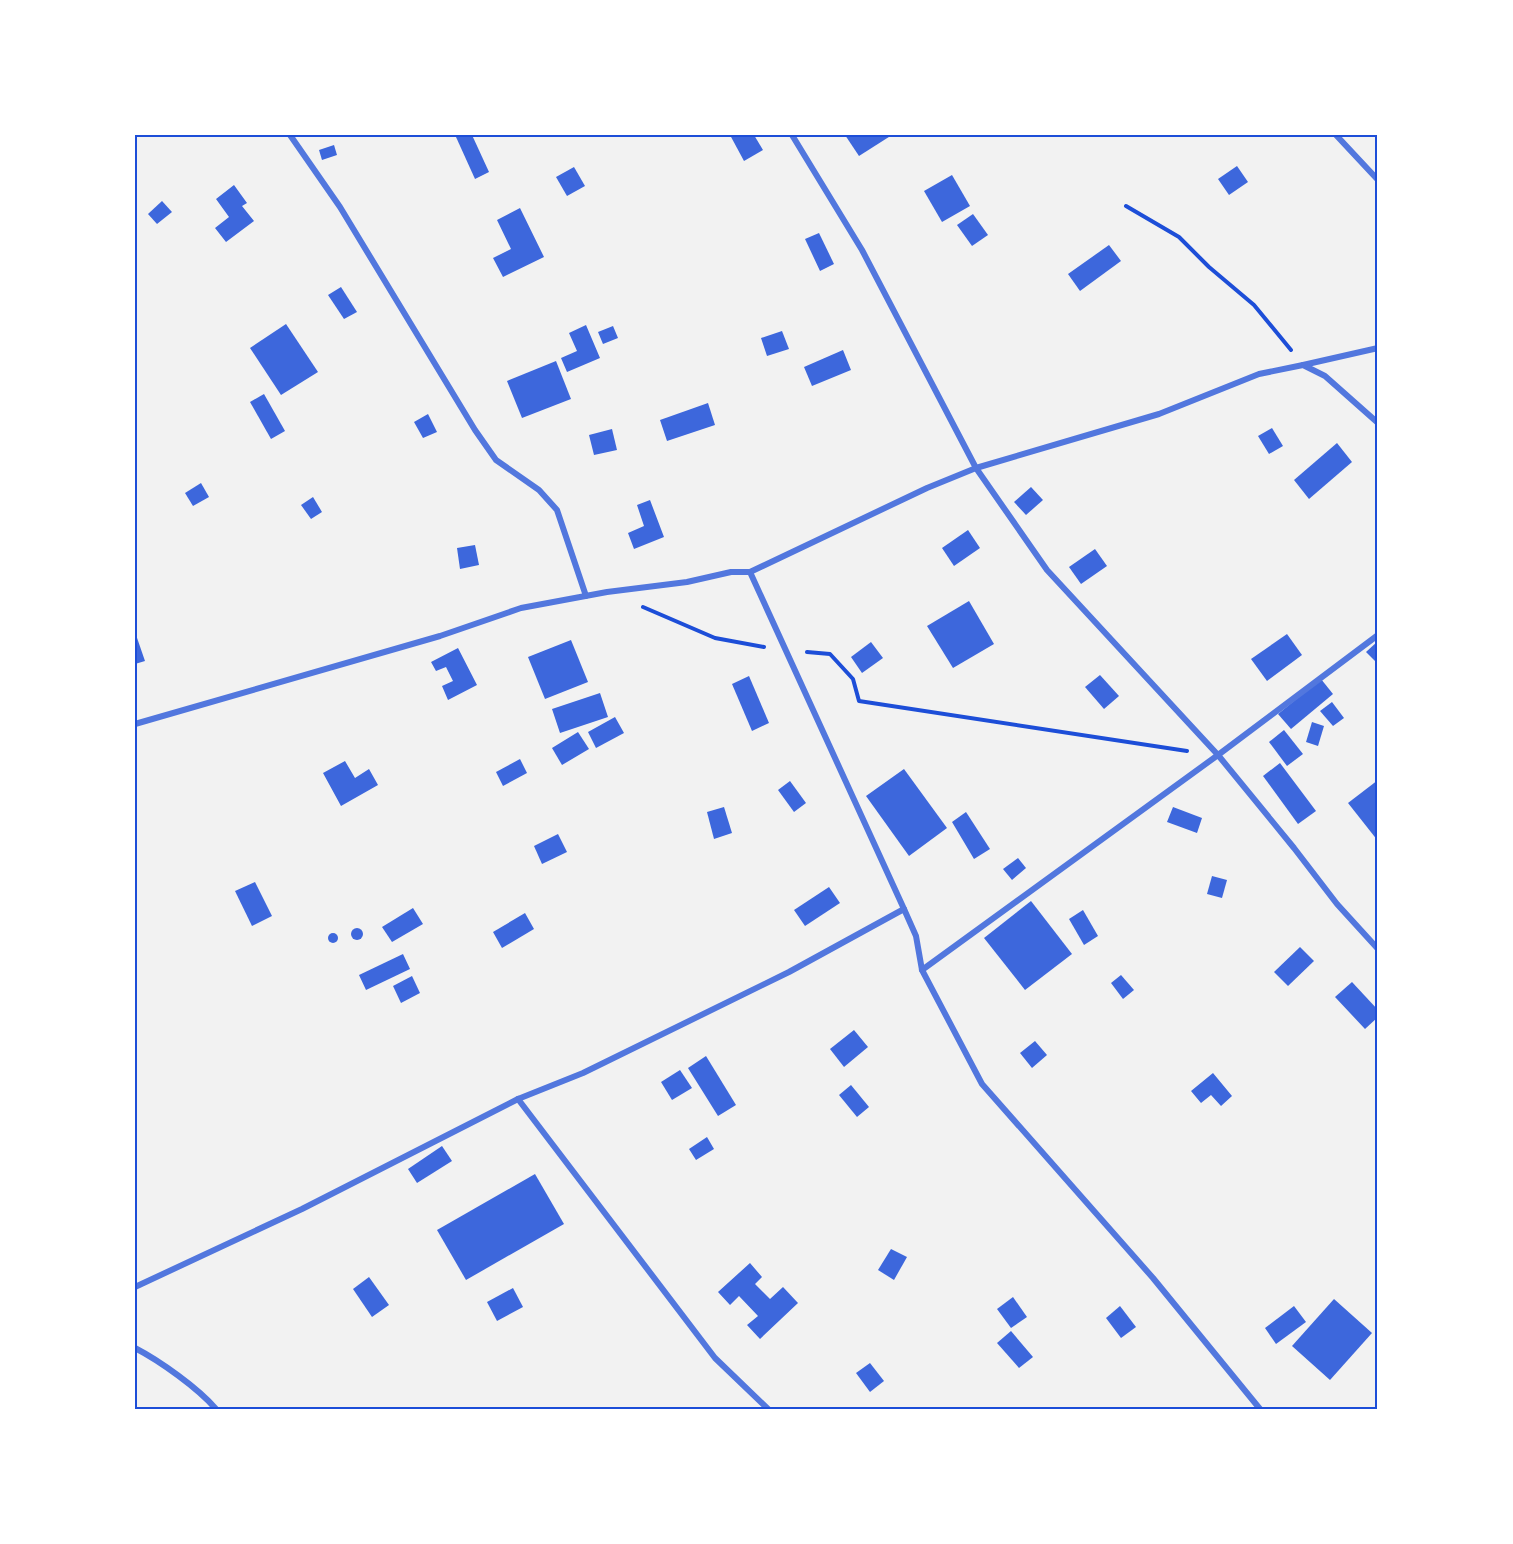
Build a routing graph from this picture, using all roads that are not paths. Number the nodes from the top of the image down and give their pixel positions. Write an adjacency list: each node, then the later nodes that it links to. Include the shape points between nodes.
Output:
1 (290, 135): 10 (street, via 340,207 496,460 539,490 557,510)
2 (792, 135): 8 (street, via 862,250)
3 (1335, 135): 4 (street)
4 (1378, 180)
5 (1378, 348): 6 (street)
6 (1303, 365): 7 (street, via 1325,376); 8 (street, via 1259,374 1159,414)
7 (1378, 423)
8 (976, 468): 9 (street); 13 (street, via 1047,570)
9 (750, 572): 10 (street); 14 (street)
10 (586, 596): 12 (street, via 521,608 440,636)
11 (1378, 635): 13 (street)
12 (135, 724)
13 (1218, 755): 15 (street, via 1336,904); 16 (street)
14 (904, 909): 16 (street, via 916,936); 17 (street, via 789,972 625,1053)
15 (1378, 949)
16 (922, 970): 22 (street, via 982,1084 1153,1278)
17 (519, 1099): 18 (street, via 302,1209); 21 (street, via 715,1358)
18 (135, 1287)
19 (135, 1348): 20 (street, via 208,1399)
20 (216, 1409)
21 (768, 1409)
22 (1260, 1409)

